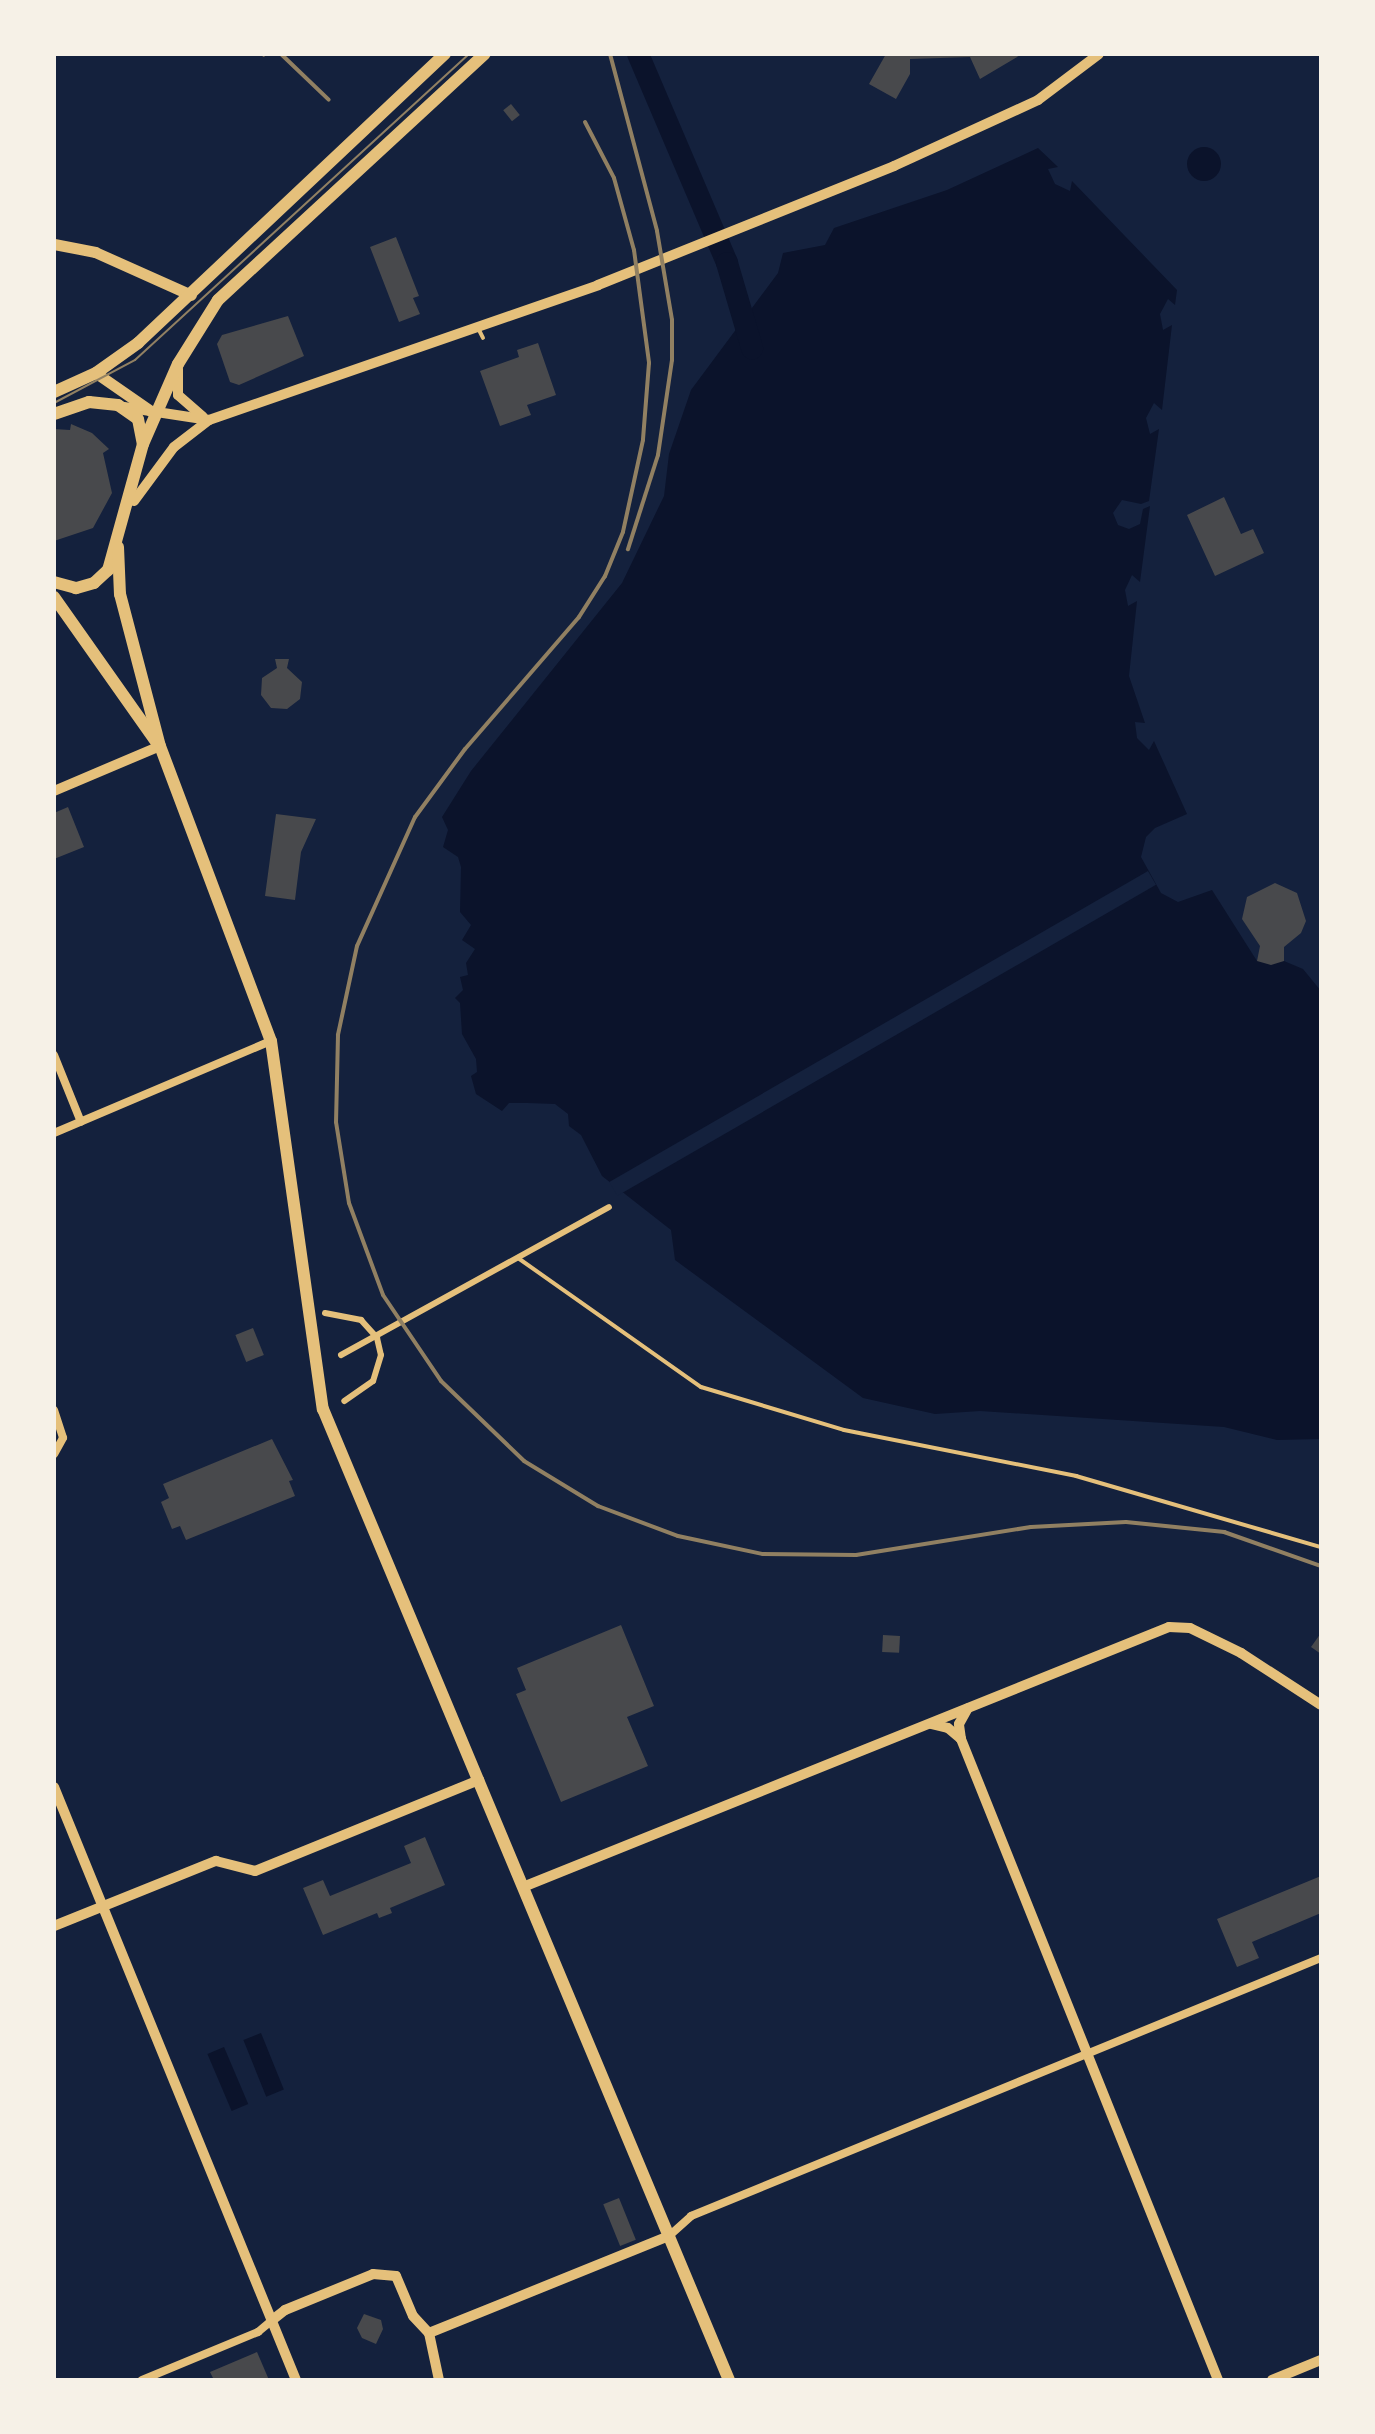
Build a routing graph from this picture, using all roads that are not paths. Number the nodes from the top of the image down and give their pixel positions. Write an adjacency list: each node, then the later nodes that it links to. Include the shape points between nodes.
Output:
1 (445, 54): 5 (main road)
2 (1099, 54): 6 (street, via 1038,100 817,198 598,285)
3 (482, 56): 8 (main road, via 245,272 197,329)
4 (54, 244): 5 (main road, via 95,252)
5 (191, 295): 9 (main road)
6 (477, 326): 7 (lane); 14 (street)
7 (483, 338)
8 (178, 364): 13 (main road); 14 (street, via 178,395)
9 (96, 373): 10 (main road); 13 (main road)
10 (54, 392)
11 (118, 405): 12 (main road, via 89,402); 13 (street); 15 (main road, via 138,419)
12 (54, 414)
13 (155, 414): 14 (street); 15 (main road)
14 (209, 420): 16 (street, via 174,447)
15 (143, 444): 18 (main road)
16 (134, 501)
17 (128, 512): 18 (street)
18 (121, 529): 19 (main road)
19 (118, 547): 20 (main road, via 108,570 94,583 76,588); 22 (main road, via 120,594)
20 (54, 582)
21 (54, 597): 22 (main road, via 132,714)
22 (160, 746): 23 (street); 24 (main road)
23 (54, 791)
24 (271, 1041): 26 (street); 41 (main road, via 323,1409)
25 (54, 1055): 26 (street)
26 (81, 1122): 27 (street)
27 (54, 1133)
28 (609, 1207): 29 (street)
29 (516, 1257): 31 (street); 36 (lane, via 701,1387 844,1430 1076,1476)
30 (325, 1313): 31 (street, via 361,1320)
31 (377, 1338): 32 (street); 33 (street, via 381,1355 373,1381)
32 (341, 1355)
33 (344, 1401)
34 (54, 1410): 35 (street, via 61,1445)
35 (54, 1454)
36 (1321, 1547)
37 (1321, 1705): 38 (street, via 1241,1653 1180,1625)
38 (968, 1708): 39 (street); 40 (street, via 959,1724)
39 (929, 1724): 40 (street, via 948,1728); 43 (street)
40 (961, 1739): 47 (street)
41 (479, 1780): 43 (main road); 44 (street, via 255,1871 216,1861)
42 (54, 1787): 44 (street)
43 (523, 1887): 48 (main road)
44 (102, 1906): 45 (street); 49 (street)
45 (54, 1926)
46 (1321, 1958): 47 (street)
47 (1088, 2056): 48 (street, via 691,2216); 56 (street)
48 (669, 2236): 50 (street); 55 (main road)
49 (271, 2321): 50 (street, via 285,2310 373,2274 396,2276 413,2316); 52 (street, via 258,2332); 53 (street)
50 (429, 2333): 54 (street)
51 (1321, 2360): 57 (street)
52 (142, 2380)
53 (296, 2380)
54 (439, 2380)
55 (729, 2380)
56 (1218, 2380)
57 (1272, 2380)

